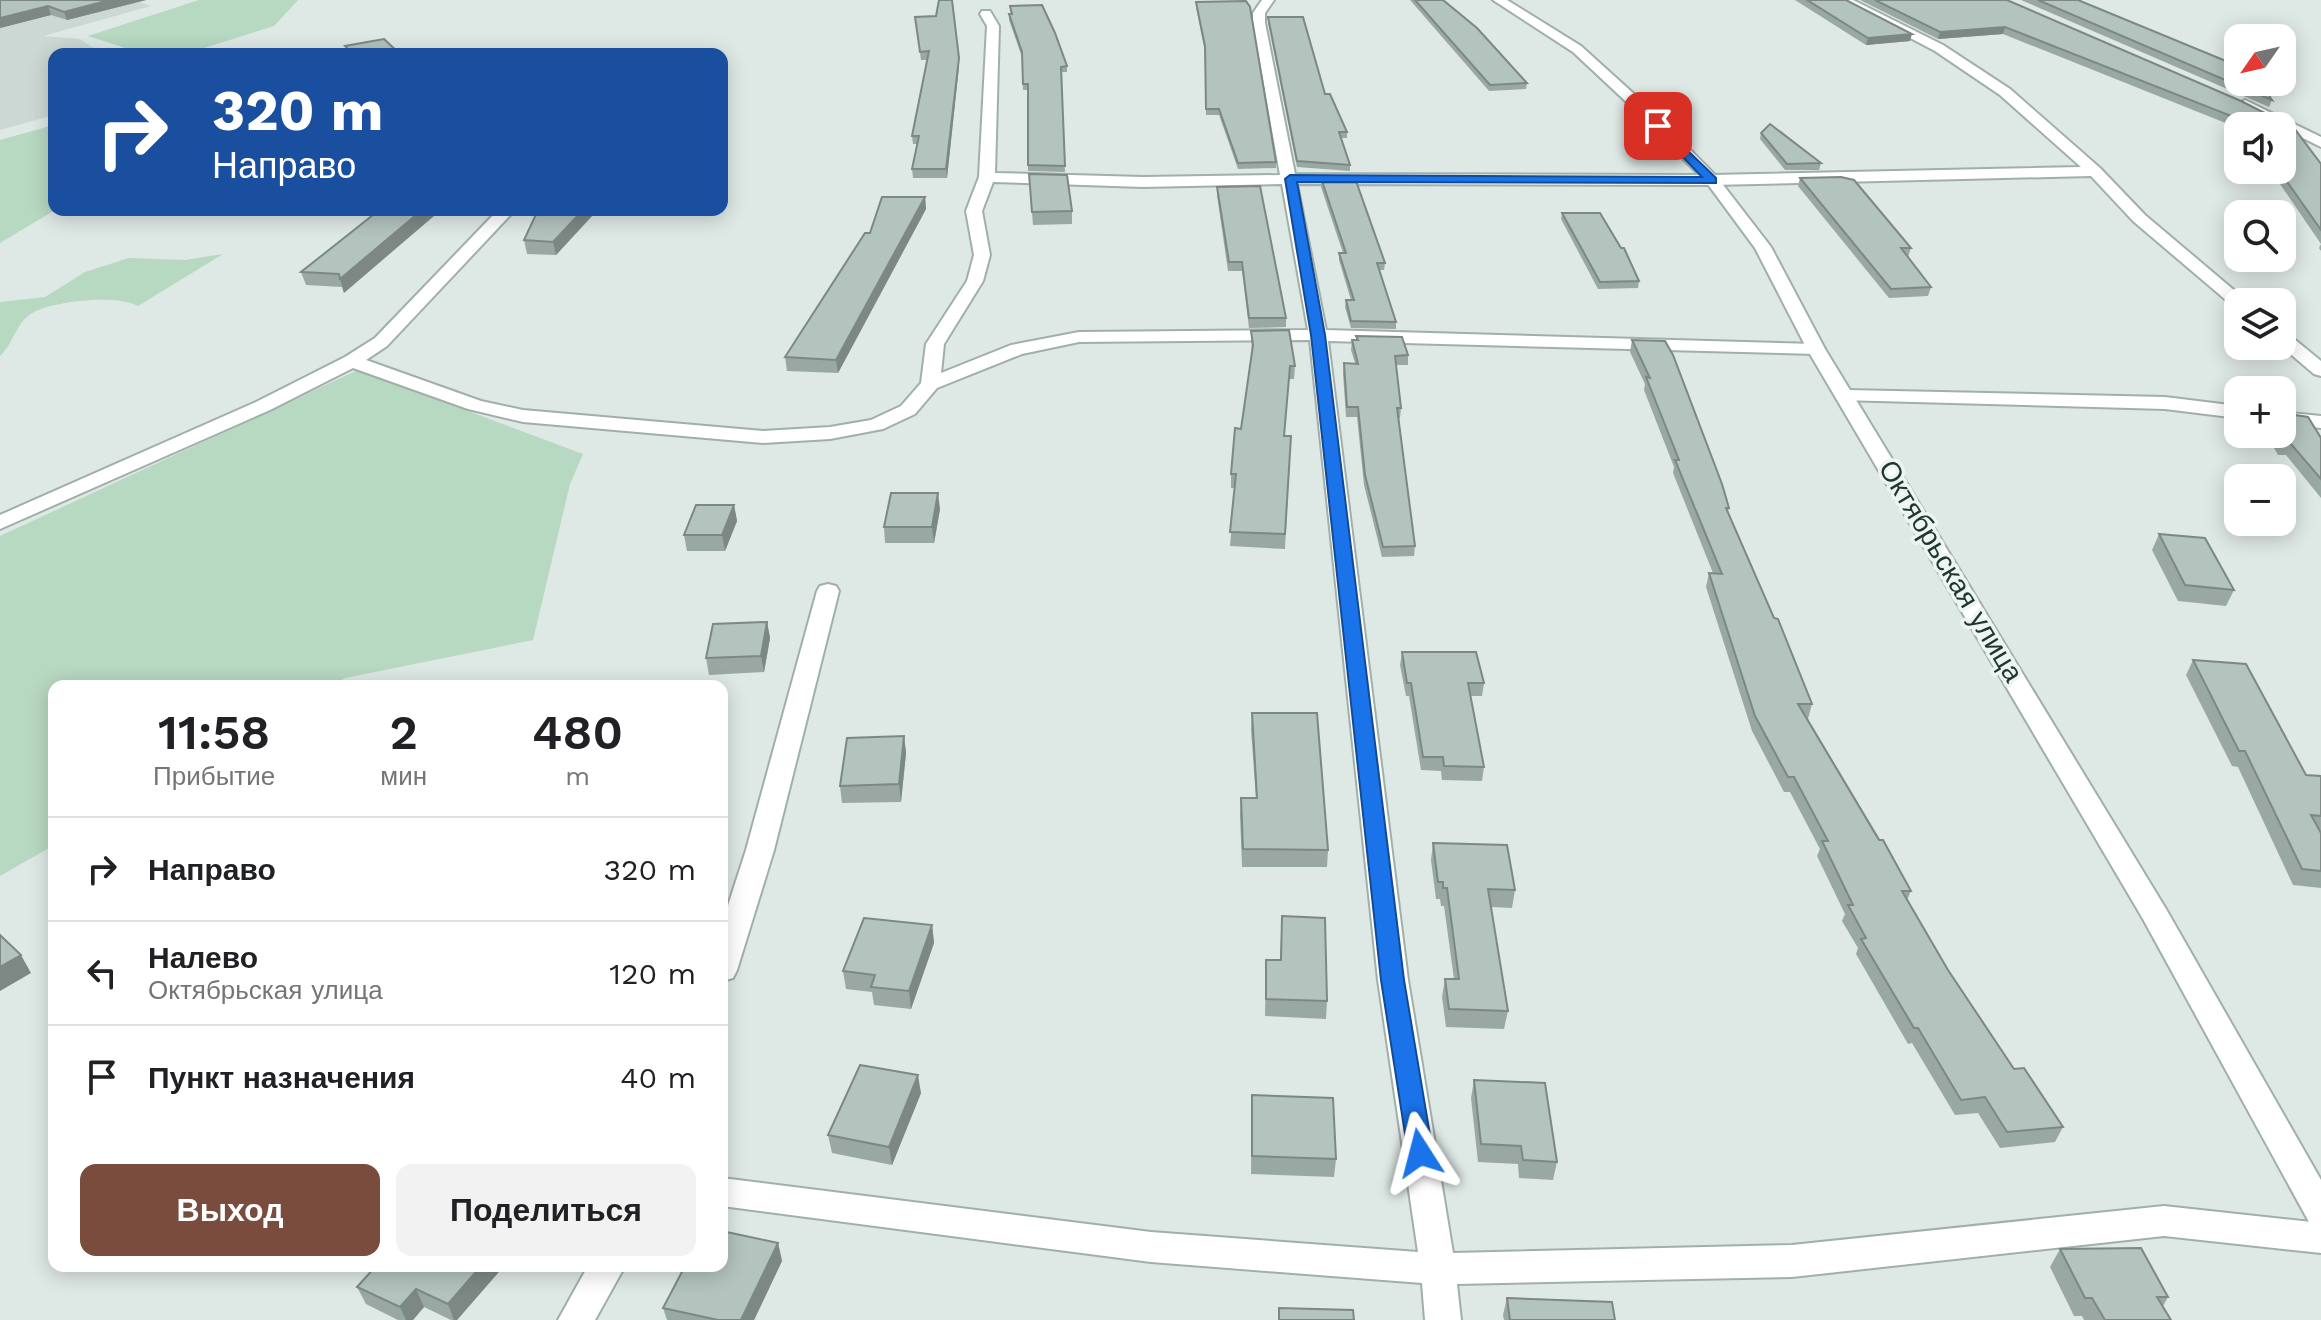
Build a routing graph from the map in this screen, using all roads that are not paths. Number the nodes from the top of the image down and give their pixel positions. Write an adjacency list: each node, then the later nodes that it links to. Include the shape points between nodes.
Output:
1 (1268, 0): 9 (street, via 1259,23)
2 (1499, 0): 10 (street, Октябрьская улица, via 1577,49)
3 (1844, 0): 7 (street, via 1939,48 2005,92)
4 (986, 14): 8 (street, via 993,26)
5 (2230, 97): 6 (street)
6 (2321, 143)
7 (2095, 171): 10 (street); 12 (street, via 2139,218)
8 (987, 177): 9 (street); 18 (street, via 974,211 982,255 975,281 935,344)
9 (1290, 179): 10 (street); 13 (street)
10 (1712, 180): 14 (street, Октябрьская улица, via 1763,247)
11 (501, 216): 16 (street, via 381,342)
12 (2224, 289)
13 (1318, 335): 14 (street); 18 (street, via 1079,337 1017,349); 29 (street, via 1393,980)
14 (1816, 349): 19 (street, Октябрьская улица)
15 (2296, 349): 17 (street)
16 (352, 361): 18 (street, via 475,405 523,416 763,437 876,425 908,410); 23 (street)
17 (2321, 370)
18 (930, 384)
19 (1847, 396): 20 (street, via 2165,403); 27 (street, Октябрьская улица, via 2148,903)
20 (2224, 410)
21 (2296, 419): 22 (street)
22 (2321, 422)
23 (0, 523)
24 (828, 591): 25 (street)
25 (728, 951)
26 (728, 1193): 29 (street, via 1151,1247)
27 (2321, 1212)
28 (2321, 1238): 29 (street, via 2164,1221 1792,1261)
29 (1438, 1269): 32 (street)
30 (604, 1272): 31 (street)
31 (576, 1320)
32 (1443, 1320)

